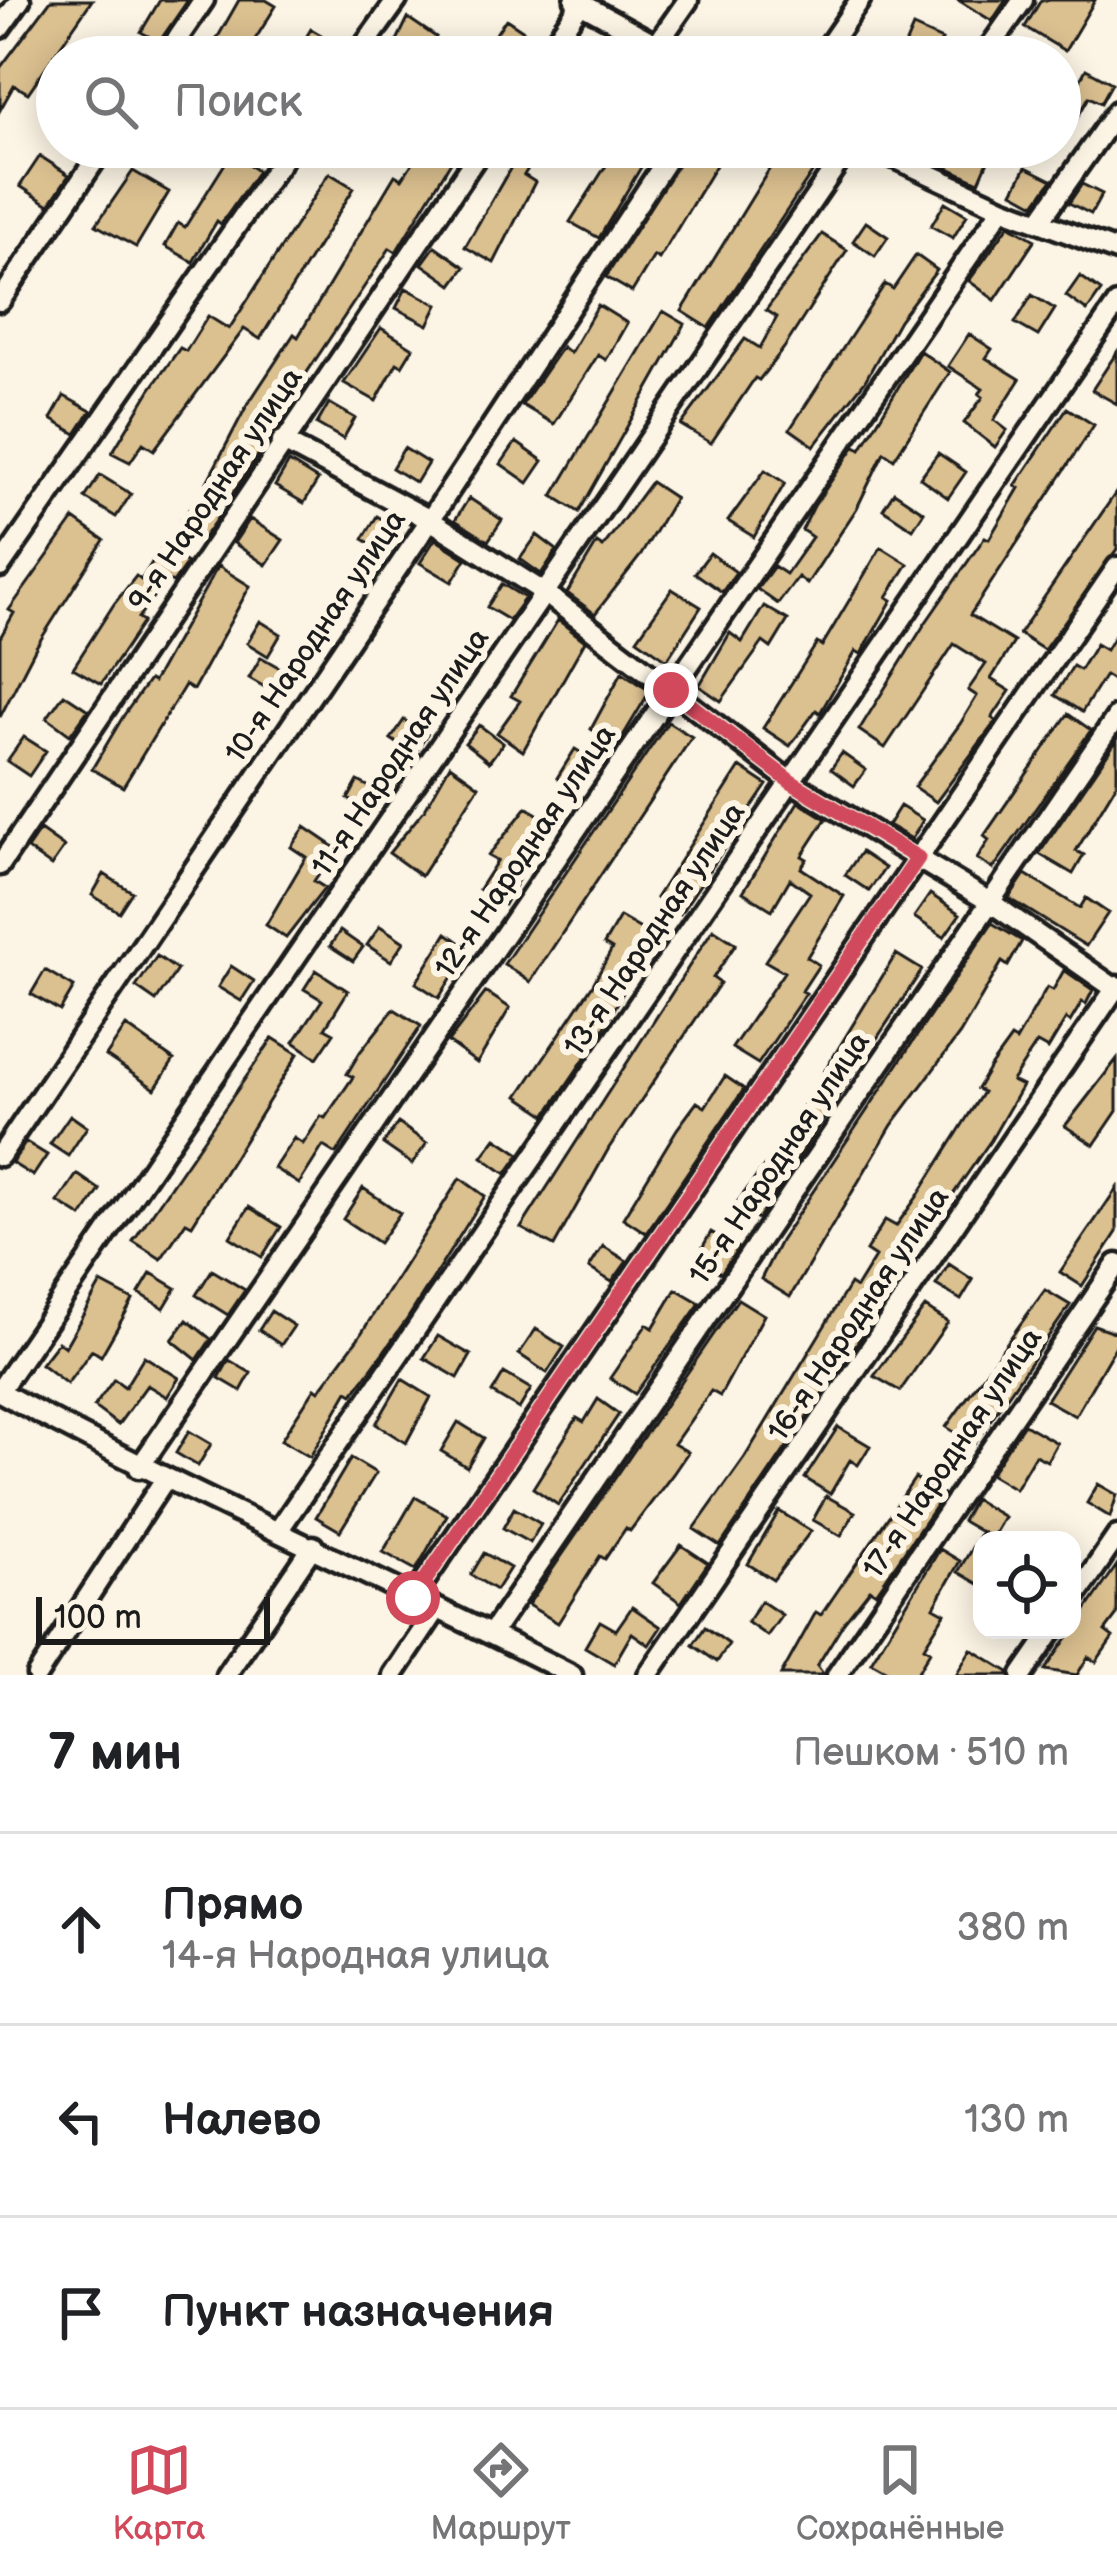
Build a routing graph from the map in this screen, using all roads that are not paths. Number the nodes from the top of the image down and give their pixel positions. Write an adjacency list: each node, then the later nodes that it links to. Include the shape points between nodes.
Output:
1 (20, 0): 8 (street)
2 (204, 0): 9 (street)
3 (397, 0): 10 (street)
4 (688, 0): 13 (street)
5 (860, 0): 14 (street)
6 (1023, 0): 15 (street)
7 (578, 2): 11 (street); 12 (street)
8 (0, 28)
9 (179, 36)
10 (371, 36)
11 (557, 36)
12 (638, 36)
13 (663, 36)
14 (835, 36)
15 (997, 36)
16 (1117, 111): 17 (street)
17 (1081, 162)
18 (90, 168): 28 (street)
19 (276, 168): 32 (street)
20 (469, 168): 30 (street, 9-я Народная улица)
21 (661, 168): 31 (street, 10-я Народная улица)
22 (835, 168): 34 (street, 11-я Народная улица)
23 (934, 168): 25 (street)
24 (1077, 168): 26 (street)
25 (1002, 208): 26 (street); 35 (street, 12-я Народная улица)
26 (1039, 222): 27 (street)
27 (1117, 251)
28 (0, 301)
29 (1117, 304): 37 (street, 13-я Народная улица)
30 (282, 441): 31 (street); 39 (street, 9-я Народная улица)
31 (430, 520): 34 (street); 42 (street, 10-я Народная улица)
32 (0, 567)
33 (1117, 567): 38 (street)
34 (545, 593): 35 (street); 44 (street, 11-я Народная улица)
35 (671, 690): 37 (street); 45 (street, 12-я Народная улица)
36 (1117, 716): 40 (street, 15-я Народная улица)
37 (791, 782): 38 (street); 47 (street, 13-я Народная улица)
38 (918, 858): 40 (street); 51 (street)
39 (0, 865)
40 (990, 902): 41 (street); 53 (street, 15-я Народная улица)
41 (1116, 988): 59 (street, 16-я Народная улица)
42 (0, 1156)
43 (1117, 1264): 60 (street, 17-я Народная улица)
44 (0, 1392): 45 (street)
45 (139, 1468): 46 (street)
46 (165, 1479): 47 (street); 55 (street)
47 (280, 1528): 49 (street)
48 (1117, 1536): 50 (street)
49 (314, 1546): 51 (street); 56 (street)
50 (1081, 1589)
51 (413, 1598): 52 (street)
52 (436, 1609): 53 (street); 57 (street)
53 (491, 1634): 58 (street)
54 (1047, 1639): 61 (street)
55 (37, 1675)
56 (226, 1675)
57 (393, 1675)
58 (572, 1675)
59 (648, 1675)
60 (837, 1675)
61 (1022, 1675)

